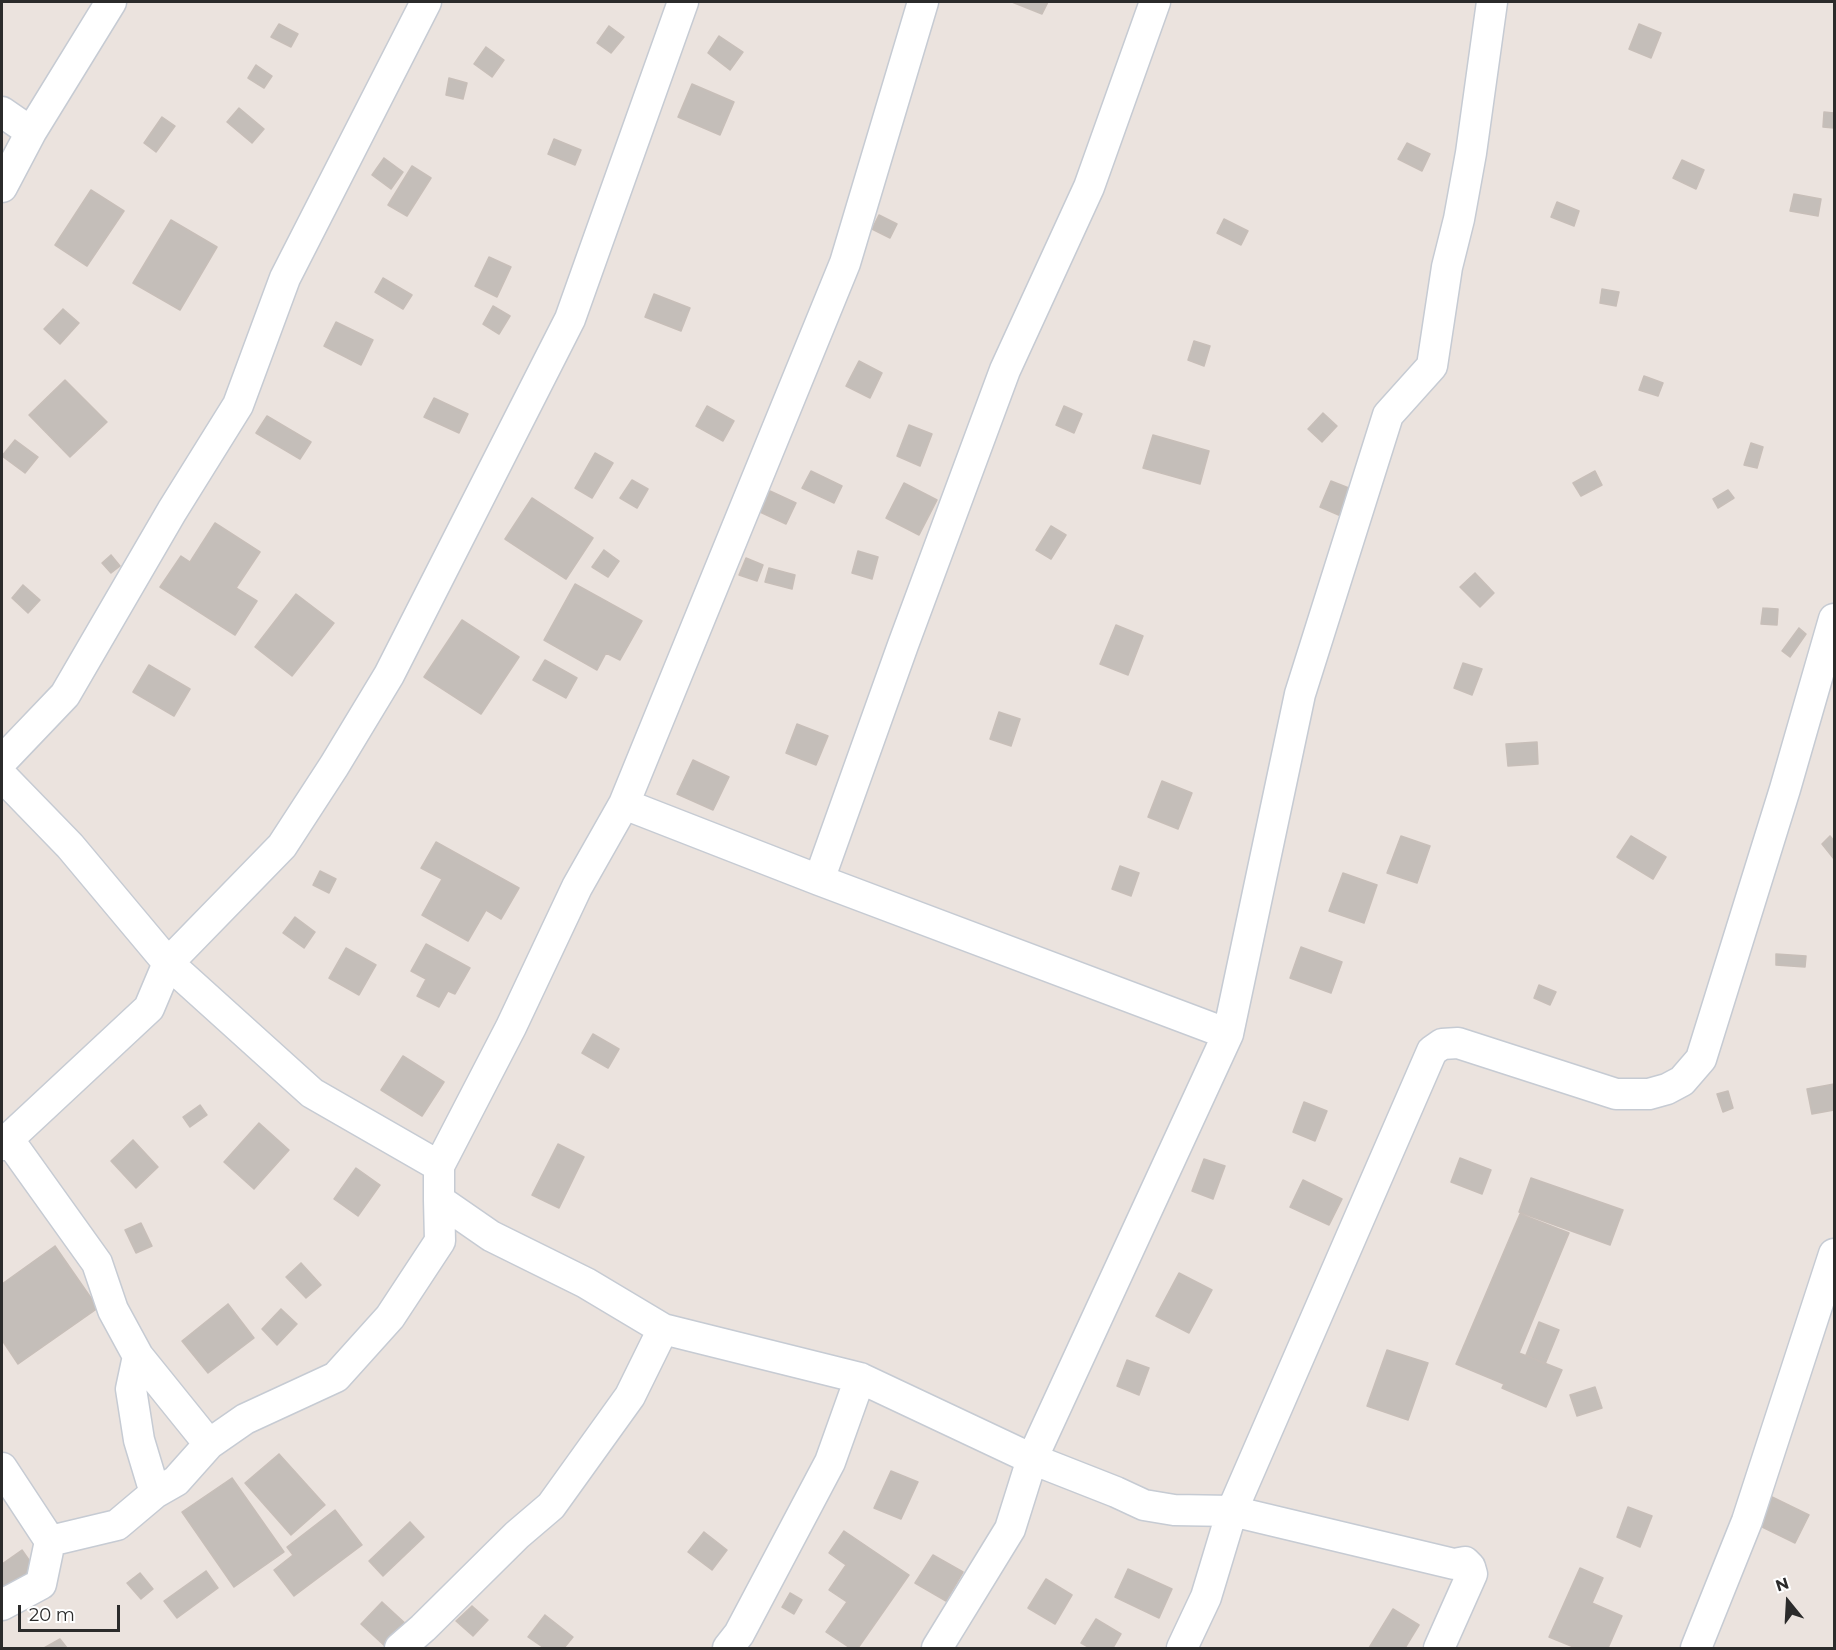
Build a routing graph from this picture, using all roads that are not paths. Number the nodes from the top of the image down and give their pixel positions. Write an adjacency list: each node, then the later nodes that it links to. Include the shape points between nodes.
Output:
1 (111, 2): 8 (street)
2 (426, 2): 11 (street, via 285,278 238,405 65,695)
3 (683, 2): 15 (street, via 570,319 389,675 282,846)
4 (923, 2): 13 (street, via 845,263)
5 (1155, 2): 14 (street, via 1089,188 1005,370)
6 (1492, 2): 16 (street, via 1471,153 1447,267 1432,366 1388,415 1300,694)
7 (2, 112): 8 (street)
8 (31, 132): 9 (street)
9 (2, 187)
10 (1834, 619): 28 (street, via 1701,1059 1682,1082 1667,1089 1649,1094 1616,1094 1458,1043 1442,1044 1432,1051)
11 (2, 761)
12 (2, 776): 15 (street, via 70,846)
13 (624, 804): 14 (street); 18 (street, via 578,887)
14 (819, 880): 16 (street)
15 (168, 963): 17 (street, via 149,1008); 18 (street, via 312,1093)
16 (1228, 1034): 25 (street)
17 (5, 1143): 22 (street, via 97,1263 113,1310)
18 (439, 1166): 19 (street)
19 (439, 1200): 21 (street, via 491,1236 586,1283); 24 (street, via 440,1241 390,1317 336,1377 245,1419)
20 (1834, 1254): 36 (street, via 1747,1521)
21 (663, 1329): 23 (street); 31 (street, via 630,1396 551,1506)
22 (138, 1356): 24 (street); 27 (street, via 131,1389 139,1440)
23 (860, 1378): 25 (street); 32 (street, via 830,1462)
24 (209, 1444): 27 (street, via 177,1481)
25 (1032, 1459): 28 (street, via 1144,1505); 33 (street, via 1010,1529)
26 (2, 1468): 29 (street)
27 (155, 1493): 29 (street, via 117,1525)
28 (1232, 1511): 34 (street, via 1206,1597); 35 (street, via 1454,1564 1466,1562 1472,1574)
29 (50, 1541): 30 (street, via 41,1584)
30 (2, 1605)
31 (400, 1648)
32 (728, 1648)
33 (937, 1648)
34 (1182, 1648)
35 (1439, 1648)
36 (1696, 1648)

